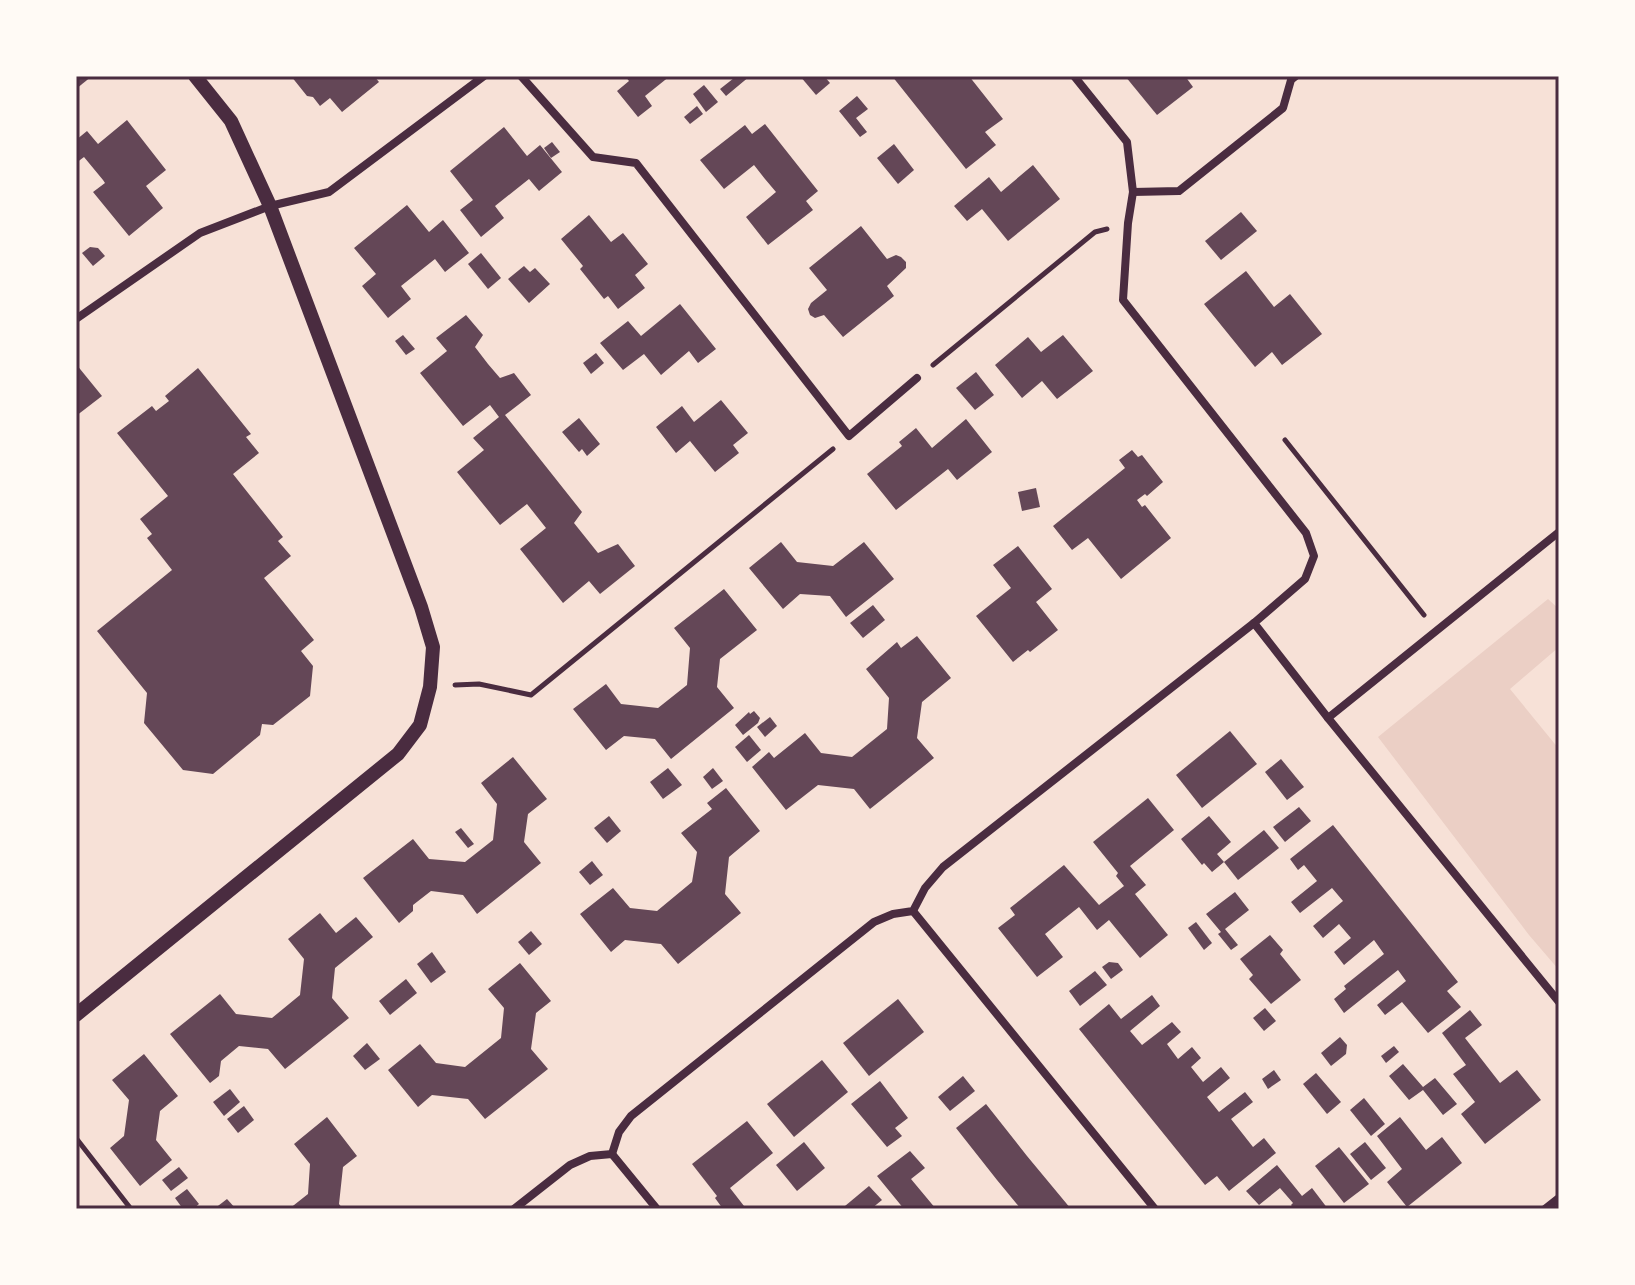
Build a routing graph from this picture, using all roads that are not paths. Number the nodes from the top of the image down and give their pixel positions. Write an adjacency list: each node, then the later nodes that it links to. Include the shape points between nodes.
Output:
1 (195, 76): 7 (street, via 231,121)
2 (484, 76): 7 (street, via 329,192)
3 (521, 76): 9 (street, via 593,157 636,163 849,436)
4 (1074, 76): 6 (street, via 1127,142)
5 (1296, 76): 6 (street, via 1283,108 1179,191)
6 (1133, 192): 11 (street, via 1123,300 1306,533 1314,556 1305,579)
7 (270, 206): 8 (street, via 200,233); 15 (street, via 421,607 433,647 430,687 420,725 398,754)
8 (76, 319)
9 (917, 378)
10 (1559, 532): 12 (street)
11 (1254, 623): 12 (street); 13 (street, via 943,867)
12 (1328, 718): 14 (street)
13 (913, 911): 16 (street, via 874,922 631,1116); 20 (street)
14 (1559, 1002)
15 (76, 1015)
16 (612, 1154): 18 (street, via 570,1165); 19 (street)
17 (1559, 1198): 21 (street)
18 (514, 1209)
19 (657, 1209)
20 (1155, 1209)
21 (1545, 1209)

